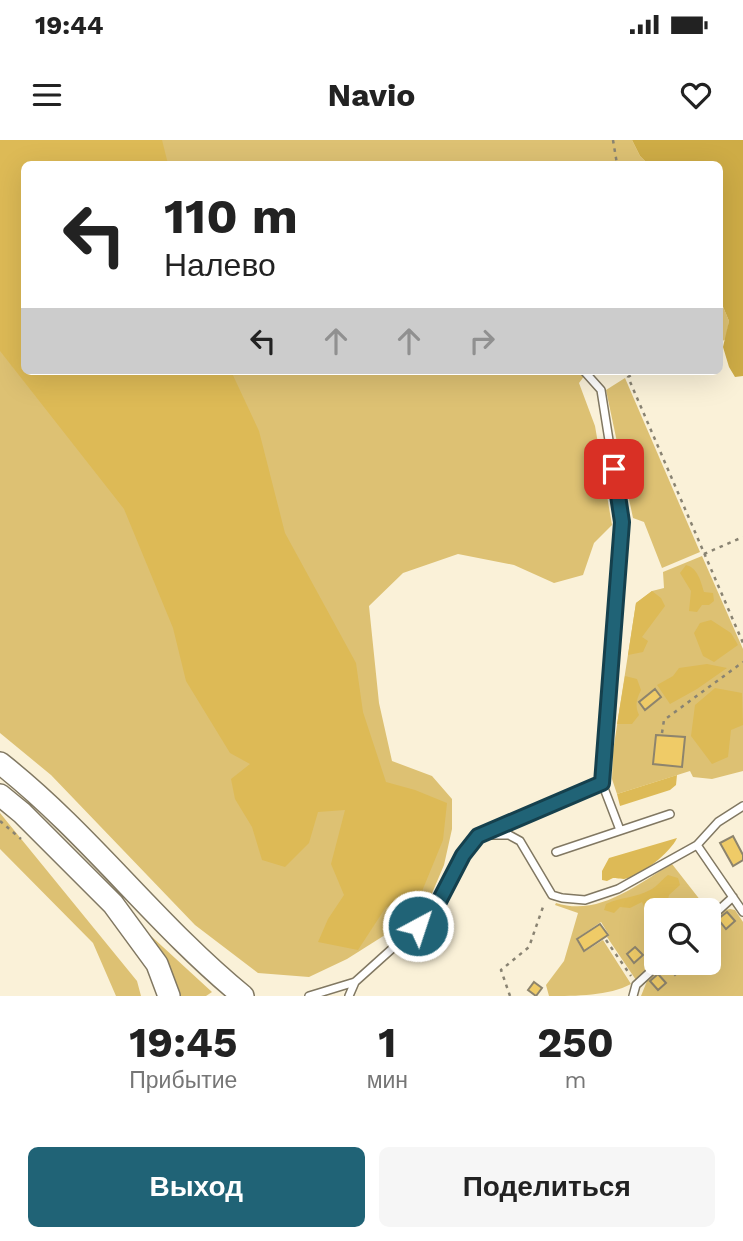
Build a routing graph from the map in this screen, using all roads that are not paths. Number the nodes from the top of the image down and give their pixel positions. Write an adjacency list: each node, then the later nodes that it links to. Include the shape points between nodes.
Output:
1 (588, 375): 3 (lane, via 601,390 622,522)
2 (0, 763): 17 (main road, via 85,838 196,957)
3 (602, 783): 7 (lane); 8 (lane)
4 (0, 795): 16 (main road, via 113,904 157,964)
5 (743, 806): 9 (lane, via 718,822)
6 (670, 814): 7 (lane)
7 (620, 830): 10 (lane)
8 (478, 836): 9 (lane, via 509,835 520,841 548,891 585,900 618,889); 15 (lane, via 434,911)
9 (697, 845): 11 (lane)
10 (556, 852)
11 (733, 897): 12 (lane); 13 (lane)
12 (721, 908)
13 (743, 912)
14 (647, 975): 20 (lane, via 636,985)
15 (355, 982): 18 (lane); 19 (lane)
16 (169, 996)
17 (243, 996)
18 (309, 996)
19 (349, 996)
20 (634, 996)

